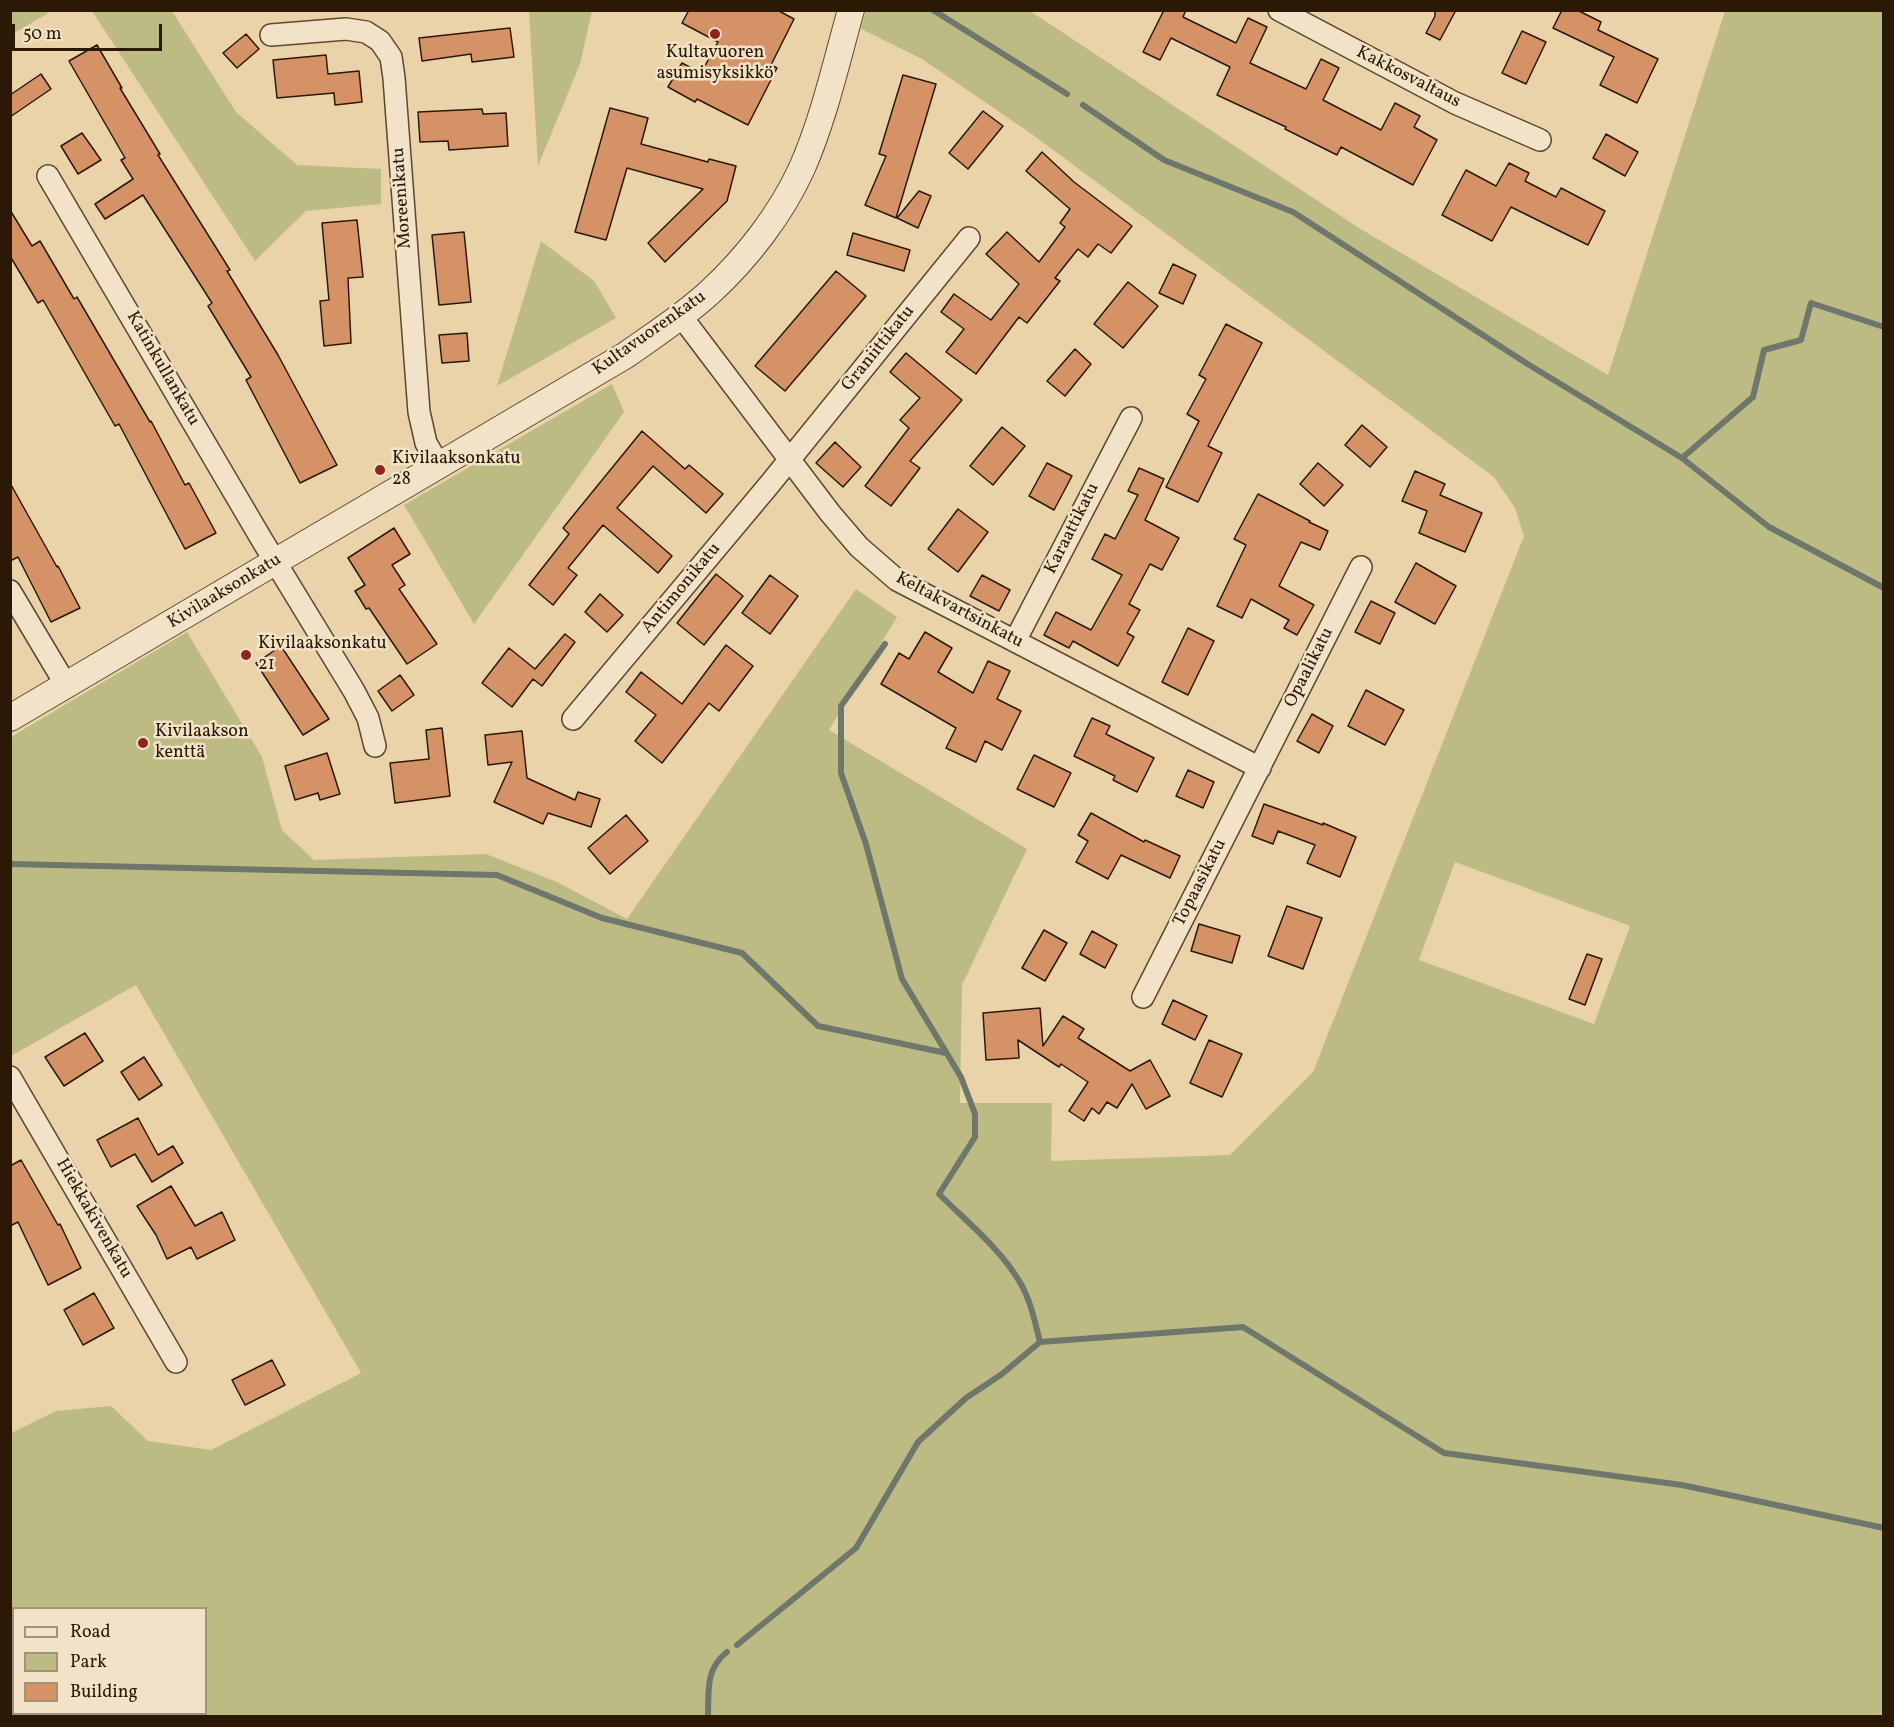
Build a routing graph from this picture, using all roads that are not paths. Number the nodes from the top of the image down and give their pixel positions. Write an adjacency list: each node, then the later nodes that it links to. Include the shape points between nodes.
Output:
1 (851, 10): 7 (street, Kultavuorenkatu, via 802,168 752,248)
2 (1279, 10): 4 (street, Kakkosvaltaus, via 1455,103)
3 (271, 35): 10 (street, Moreenikatu, via 346,28 366,32 380,41 391,57 419,412 426,442)
4 (1540, 140)
5 (48, 176): 11 (street, Katinkullankatu)
6 (969, 238): 9 (street, Graniittikatu)
7 (681, 316): 9 (street, Keltakvartsinkatu); 10 (street, Kultavuorenkatu, via 626,355)
8 (1131, 418): 14 (street, Karaattikatu)
9 (790, 459): 14 (street, Keltakvartsinkatu, via 859,547 897,580); 17 (street, Antimonikatu)
10 (439, 465): 11 (street, Kivilaaksonkatu)
11 (275, 562): 15 (street, Kivilaaksonkatu); 18 (street, Katinkullankatu, via 354,691 368,718)
12 (1361, 567): 19 (street, Opaalikatu)
13 (10, 591): 15 (street)
14 (1015, 641): 19 (street, Keltakvartsinkatu)
15 (66, 686): 16 (street, Kivilaaksonkatu)
16 (10, 718)
17 (573, 719)
18 (375, 746)
19 (1260, 768): 20 (street, Topaasikatu)
20 (1143, 997)
21 (10, 1077): 22 (street, Hiekkakivenkatu)
22 (176, 1362)

